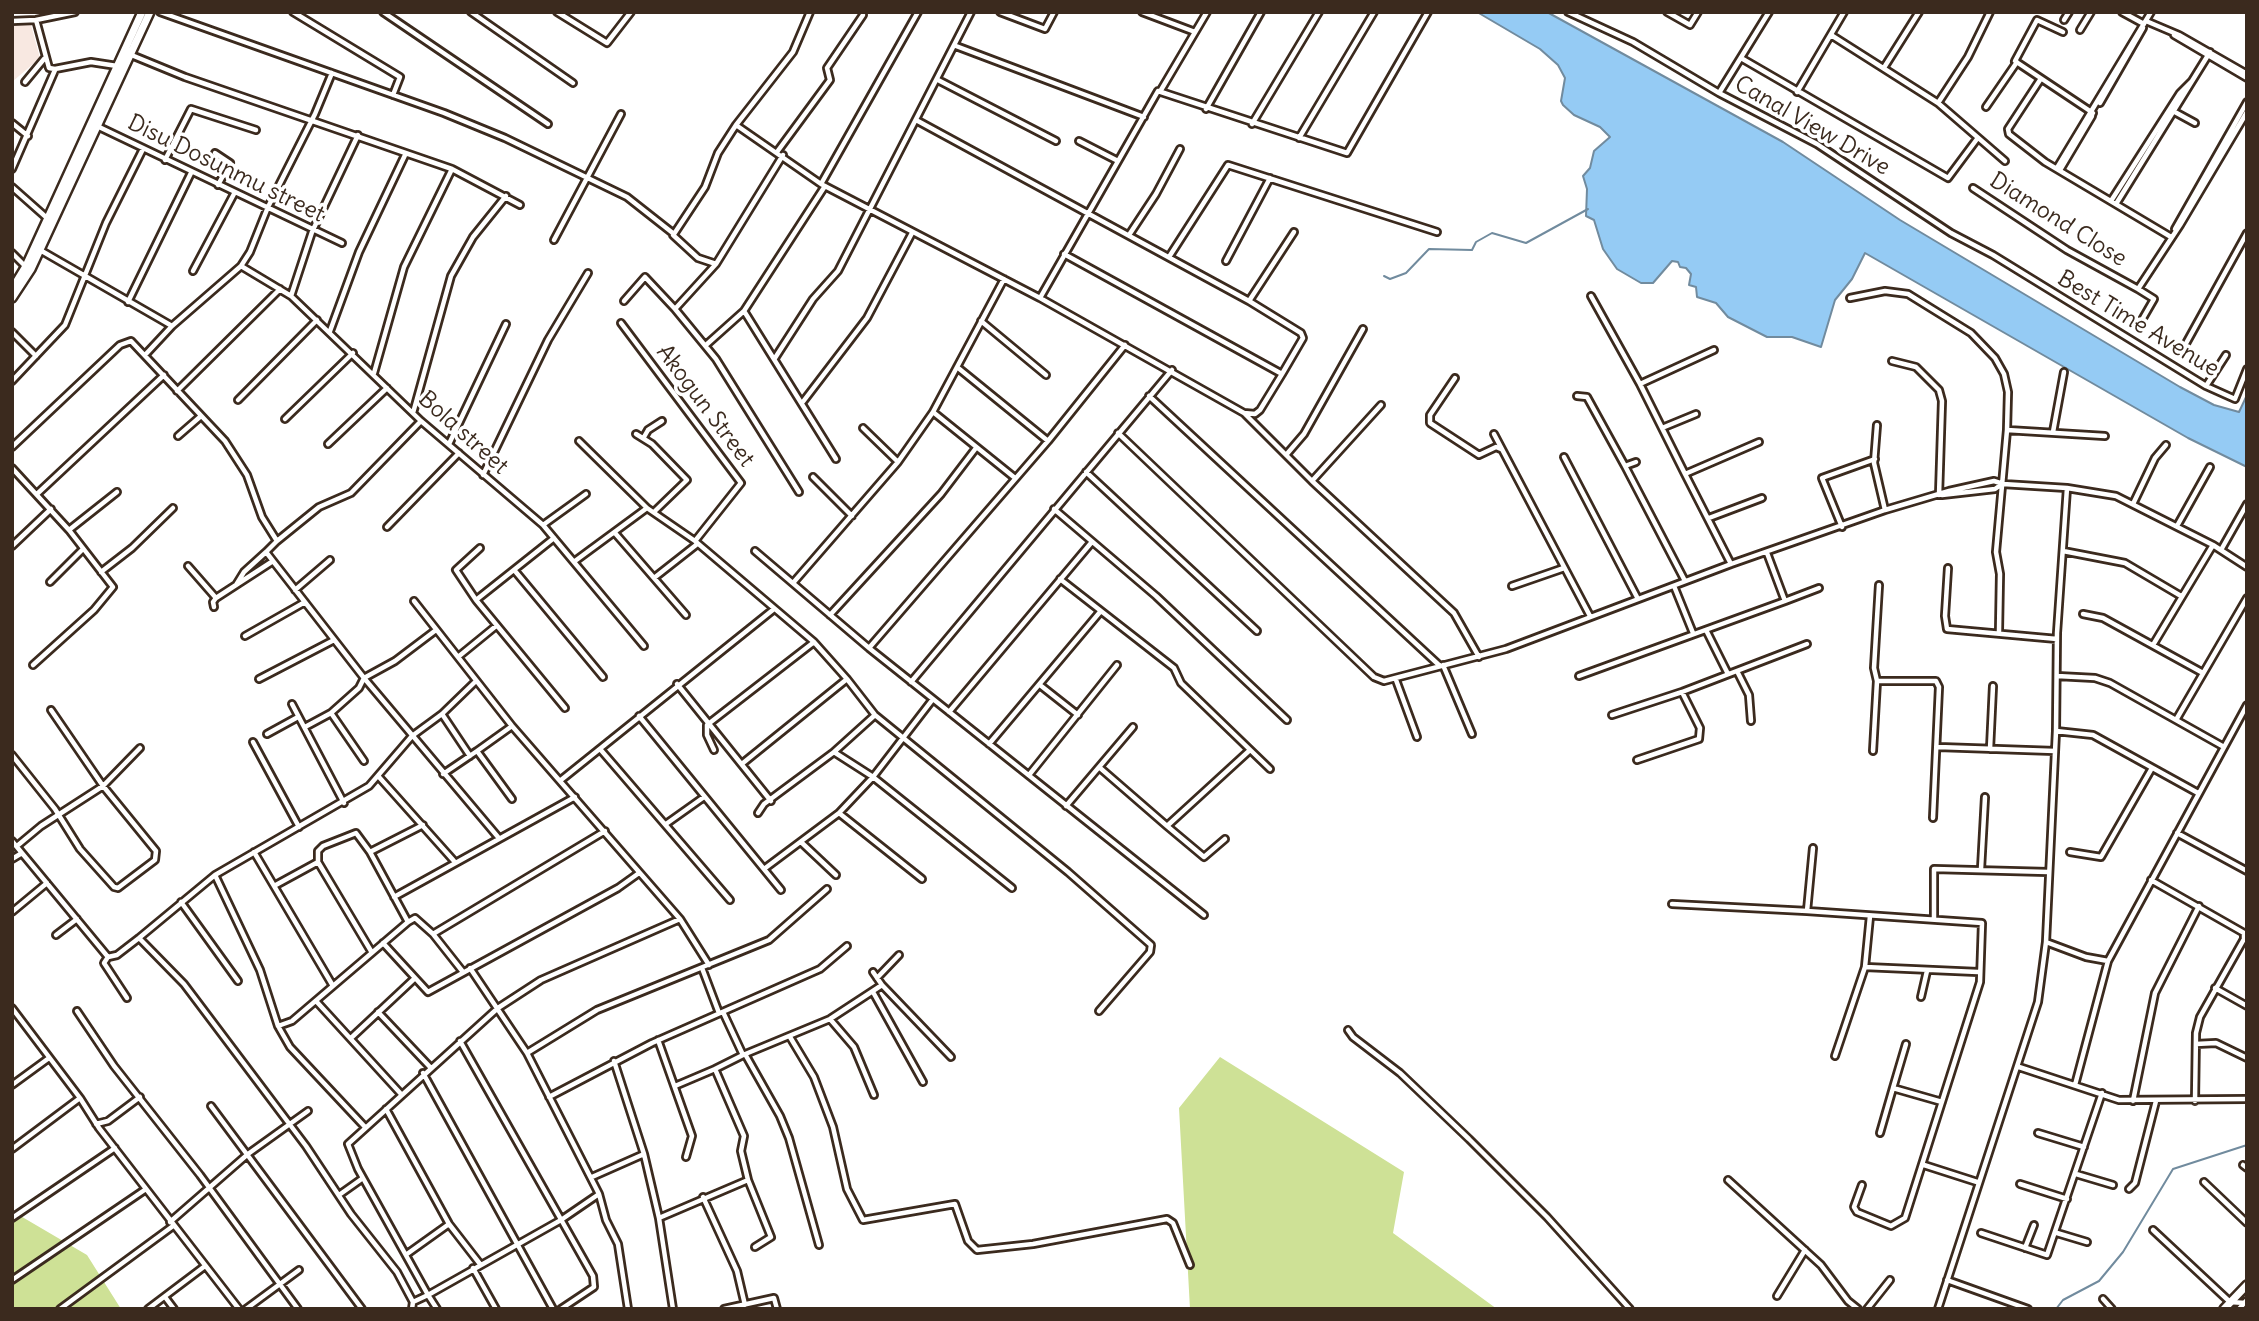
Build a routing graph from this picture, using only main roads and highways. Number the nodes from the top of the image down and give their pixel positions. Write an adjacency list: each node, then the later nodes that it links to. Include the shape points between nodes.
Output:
1 (142, 12): 3 (main road)
2 (150, 12): 4 (main road, via 40,250)
3 (12, 289)
4 (12, 298)
5 (2247, 1284): 6 (main road)
6 (2224, 1309)

